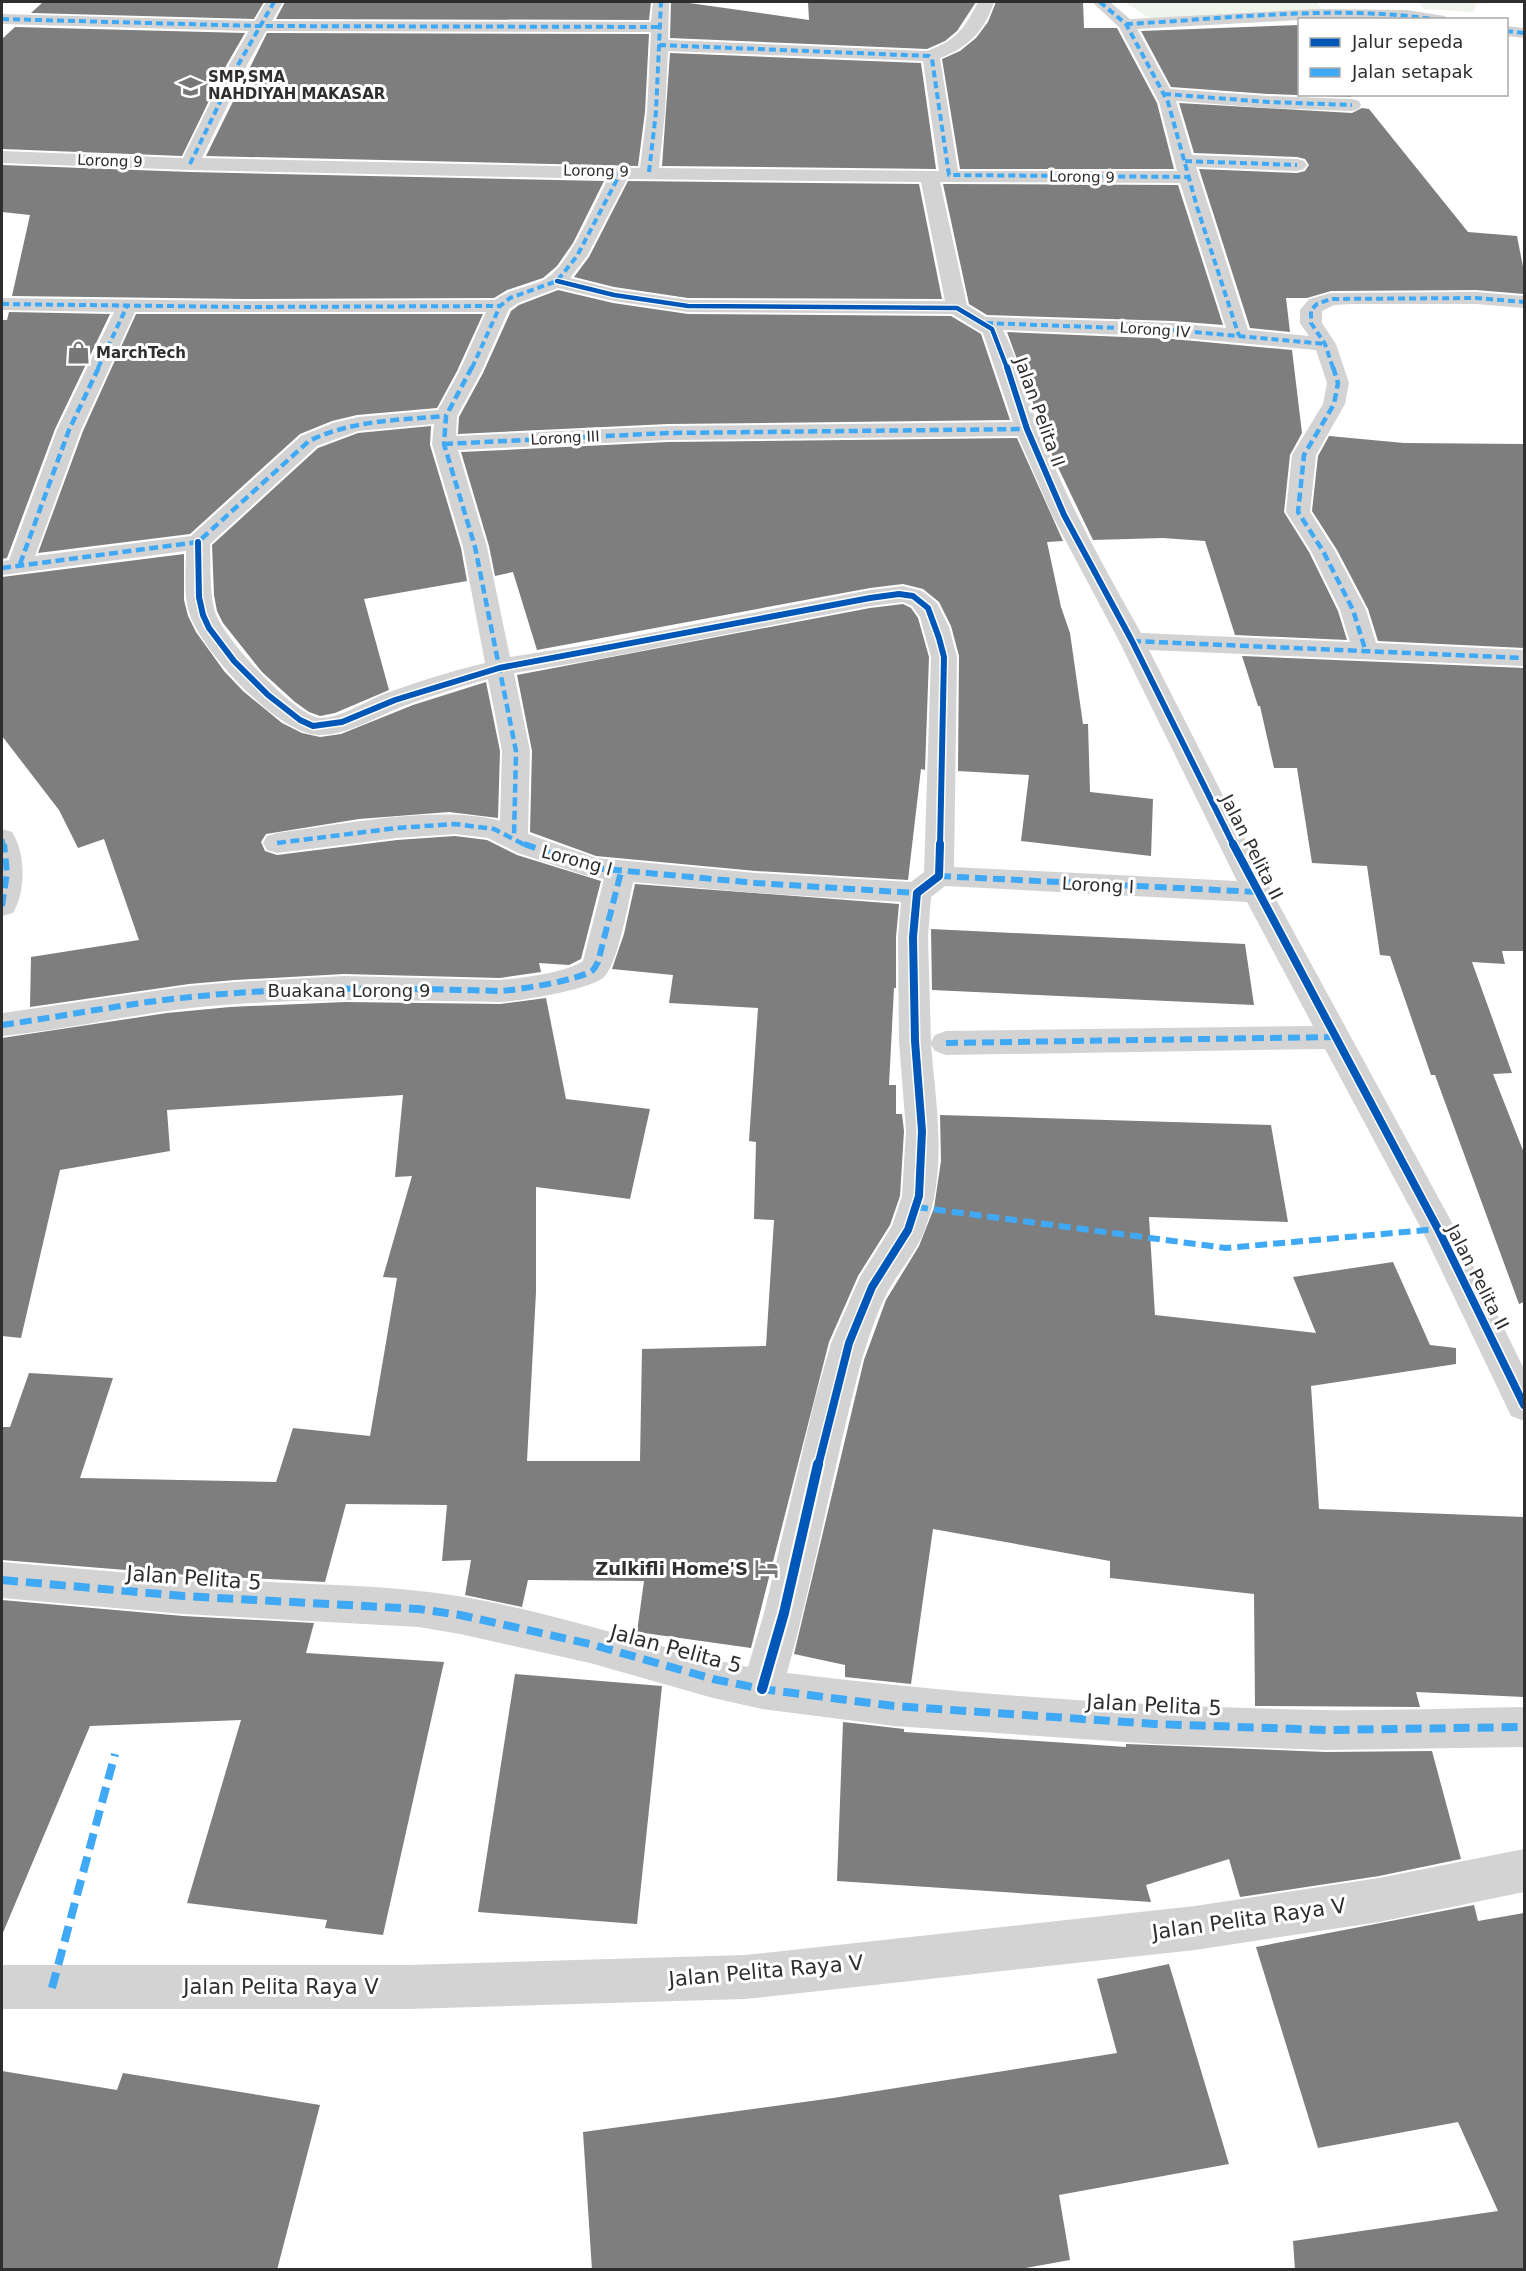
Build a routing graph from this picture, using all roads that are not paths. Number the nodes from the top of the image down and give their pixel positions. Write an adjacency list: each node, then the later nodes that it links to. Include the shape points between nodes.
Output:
1 (274, 2): 8 (street)
2 (661, 2): 11 (street)
3 (986, 2): 12 (street, via 971,33 955,47)
4 (1101, 2): 7 (street)
5 (1426, 18): 7 (street, via 1318,14)
6 (2, 19): 8 (street)
7 (1126, 24): 13 (street)
8 (259, 26): 11 (street); 16 (street)
9 (1508, 31): 10 (street)
10 (1524, 33)
11 (658, 36): 12 (street); 20 (street, via 656,112)
12 (929, 56): 21 (street, via 938,97)
13 (1164, 94): 14 (street); 18 (street)
14 (1352, 105)
15 (2, 157): 16 (street, Lorong 9)
16 (190, 164): 19 (street, Lorong 9)
17 (1297, 165): 18 (street, Lorong 9)
18 (1188, 169): 21 (street, Lorong 9); 29 (street)
19 (621, 172): 20 (street, Lorong 9); 22 (street, via 577,256)
20 (649, 172): 21 (street, Lorong 9)
21 (939, 175): 27 (street)
22 (557, 281): 26 (street, via 510,298); 27 (street, via 641,301 688,306)
23 (1524, 302): 30 (street, via 1476,298 1331,299 1311,310 1311,323)
24 (2, 304): 25 (street)
25 (128, 304): 26 (street); 35 (street)
26 (500, 306): 31 (street)
27 (957, 308): 28 (street)
28 (986, 323): 29 (street, Lorong IV); 32 (street, Jalan Pelita II, via 1000,345)
29 (1239, 336): 30 (street, Lorong IV)
30 (1324, 344): 37 (street, via 1338,383 1334,404 1304,455 1298,512 1353,610)
31 (446, 416): 33 (street); 34 (street, via 327,430 309,441)
32 (1027, 429): 33 (street, Lorong III, via 668,433); 36 (street, Jalan Pelita II, via 1064,515)
33 (444, 444): 39 (street, via 475,547)
34 (198, 542): 35 (street); 39 (street, via 199,599 214,634 254,682 306,724 329,725)
35 (11, 566)
36 (1132, 641): 37 (street); 45 (street, Jalan Pelita II)
37 (1365, 649): 38 (street)
38 (1524, 658)
39 (501, 666): 40 (street, via 516,751); 44 (street, via 567,657 870,598 903,594 917,597 927,607 944,657)
40 (514, 837): 42 (street, Lorong I, via 455,825); 43 (street, Lorong I, via 560,858)
41 (2, 839): 46 (street, via 7,853 7,882)
42 (278, 843)
43 (621, 872): 44 (street, Lorong I); 47 (street, Buakana Lorong 9, via 593,970 543,985 500,991 344,987 235,993)
44 (928, 885): 45 (street, Lorong I); 52 (street, via 913,938 922,1131 919,1196 908,1230 872,1287 849,1343)
45 (1257, 892): 48 (street, Jalan Pelita II)
46 (2, 906)
47 (2, 1025)
48 (1335, 1037): 49 (street); 50 (street, Jalan Pelita II, via 1438,1229)
49 (946, 1043)
50 (1524, 1405)
51 (2, 1580): 52 (street, Jalan Pelita 5, via 183,1596 419,1609 590,1644)
52 (762, 1689): 53 (street, Jalan Pelita 5, via 894,1706 1155,1724 1326,1730)
53 (1524, 1727)
54 (1524, 1871): 55 (street, Jalan Pelita Raya V, via 1379,1900 1195,1928 745,1977 420,1986)
55 (2, 1987)

